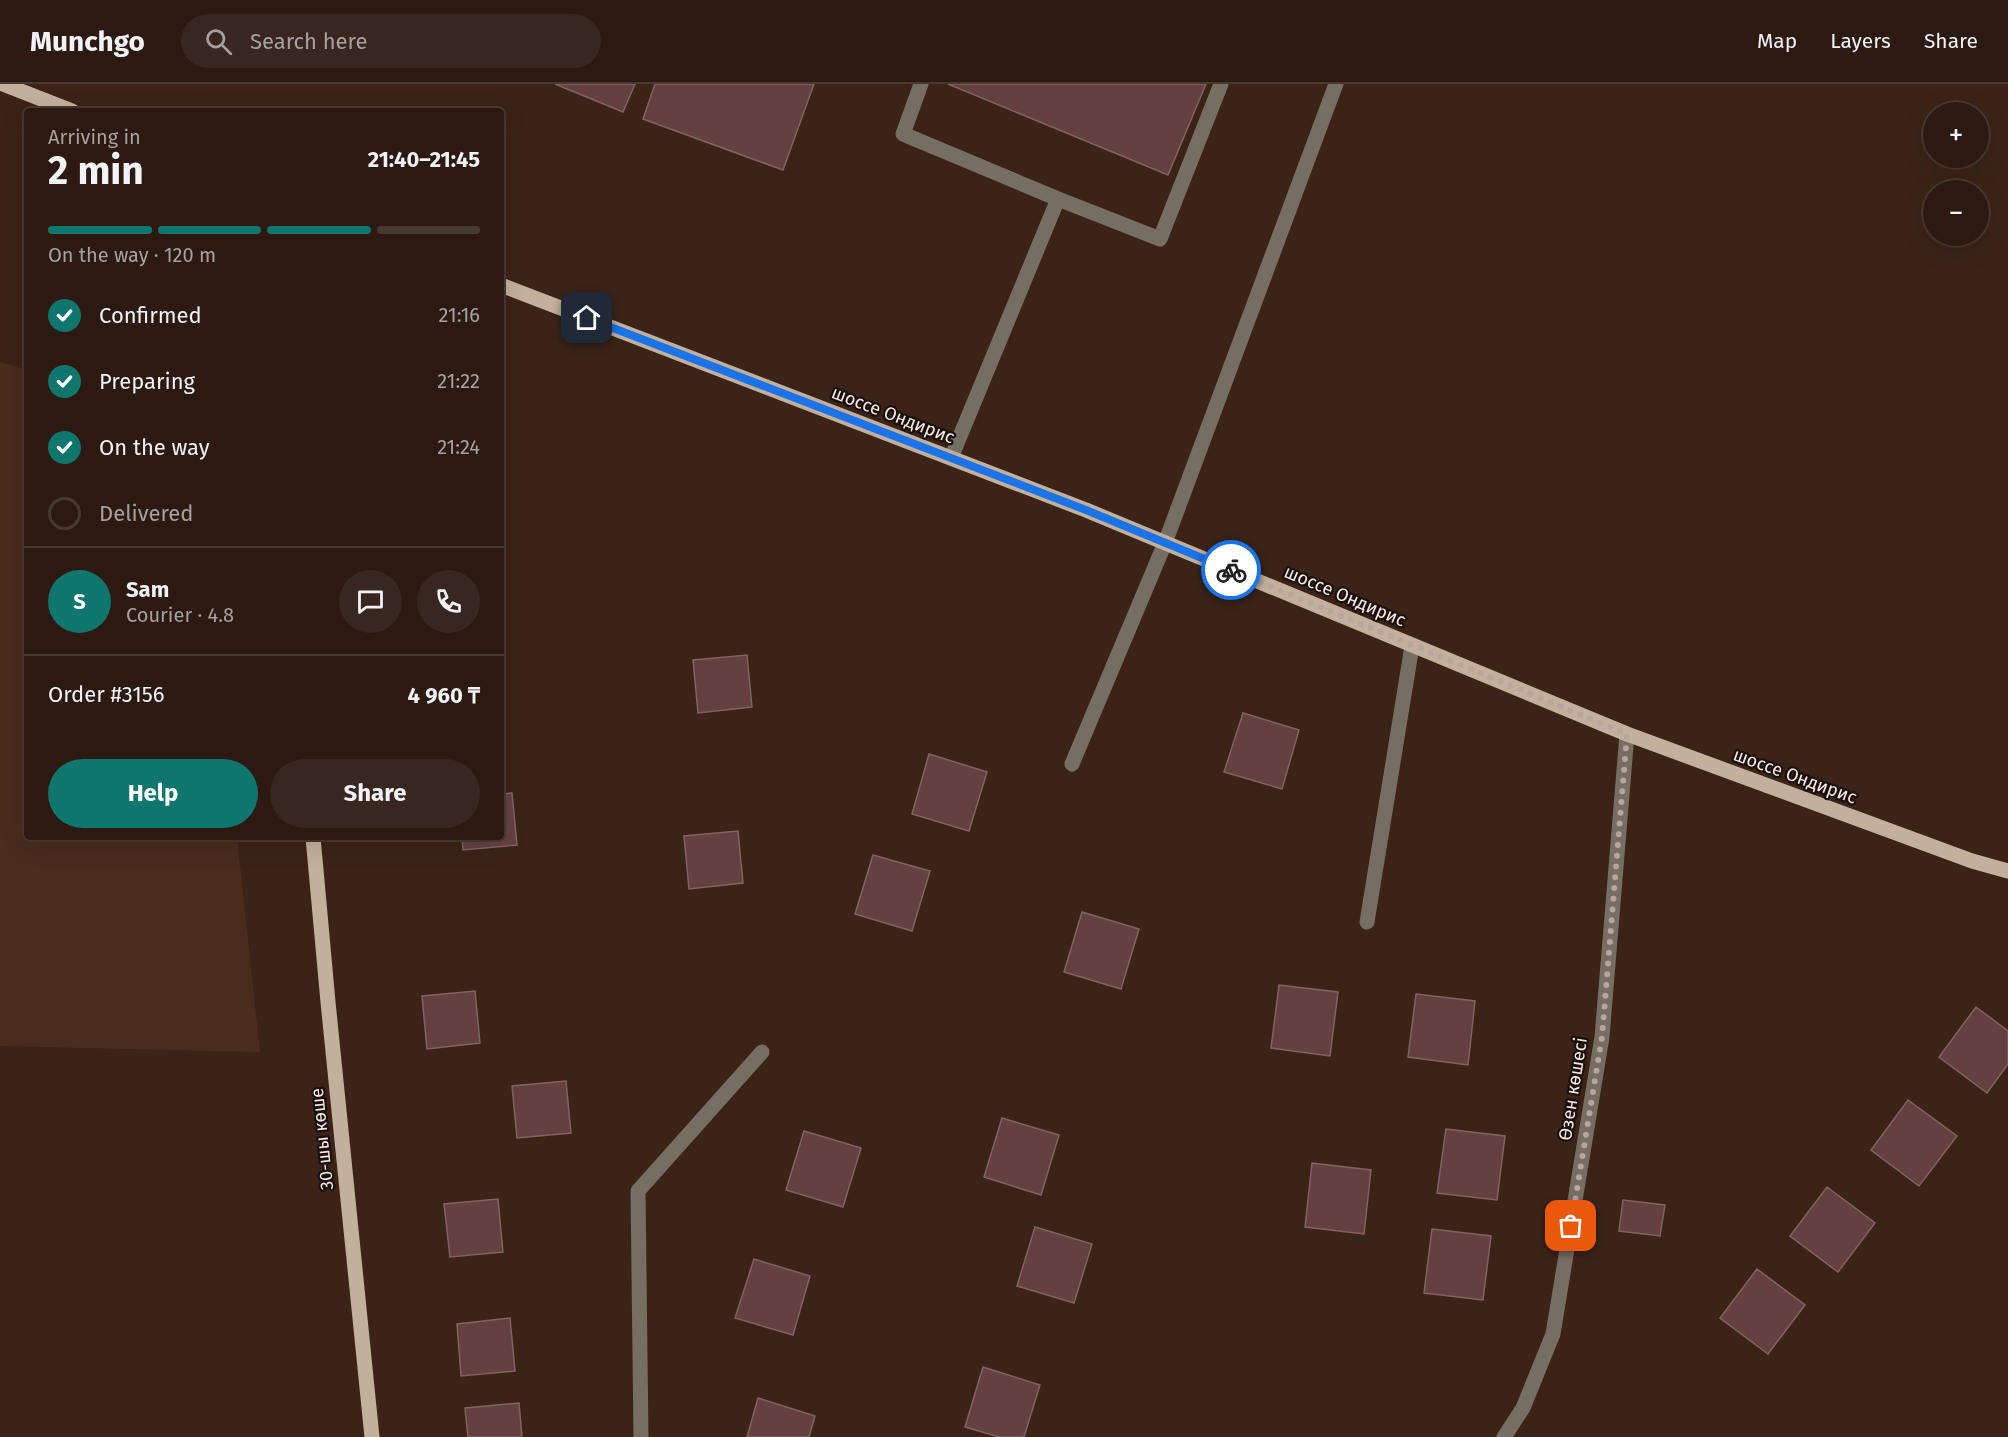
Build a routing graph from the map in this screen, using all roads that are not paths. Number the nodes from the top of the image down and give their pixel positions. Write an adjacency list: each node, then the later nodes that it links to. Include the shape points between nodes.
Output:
1 (3, 84): 5 (main road)
2 (921, 84): 6 (street, via 903,134)
3 (1221, 84): 6 (street, via 1160,239)
4 (1336, 84): 9 (street)
5 (64, 108)
6 (1058, 199): 8 (street)
7 (504, 286): 8 (main road, шоссе Ондирис)
8 (951, 458): 9 (main road, шоссе Ондирис)
9 (1165, 543): 10 (main road, шоссе Ондирис); 12 (street)
10 (1412, 646): 11 (main road, шоссе Ондирис); 15 (street)
11 (1627, 734): 14 (main road, шоссе Ондирис); 19 (street, Өзен көшесі, via 1602,1037 1553,1334 1522,1407)
12 (1072, 764)
13 (313, 840): 17 (main road, 30-шы көше)
14 (2008, 871)
15 (1367, 922)
16 (762, 1052): 18 (street, via 638,1191)
17 (372, 1437)
18 (641, 1437)
19 (1504, 1437)

